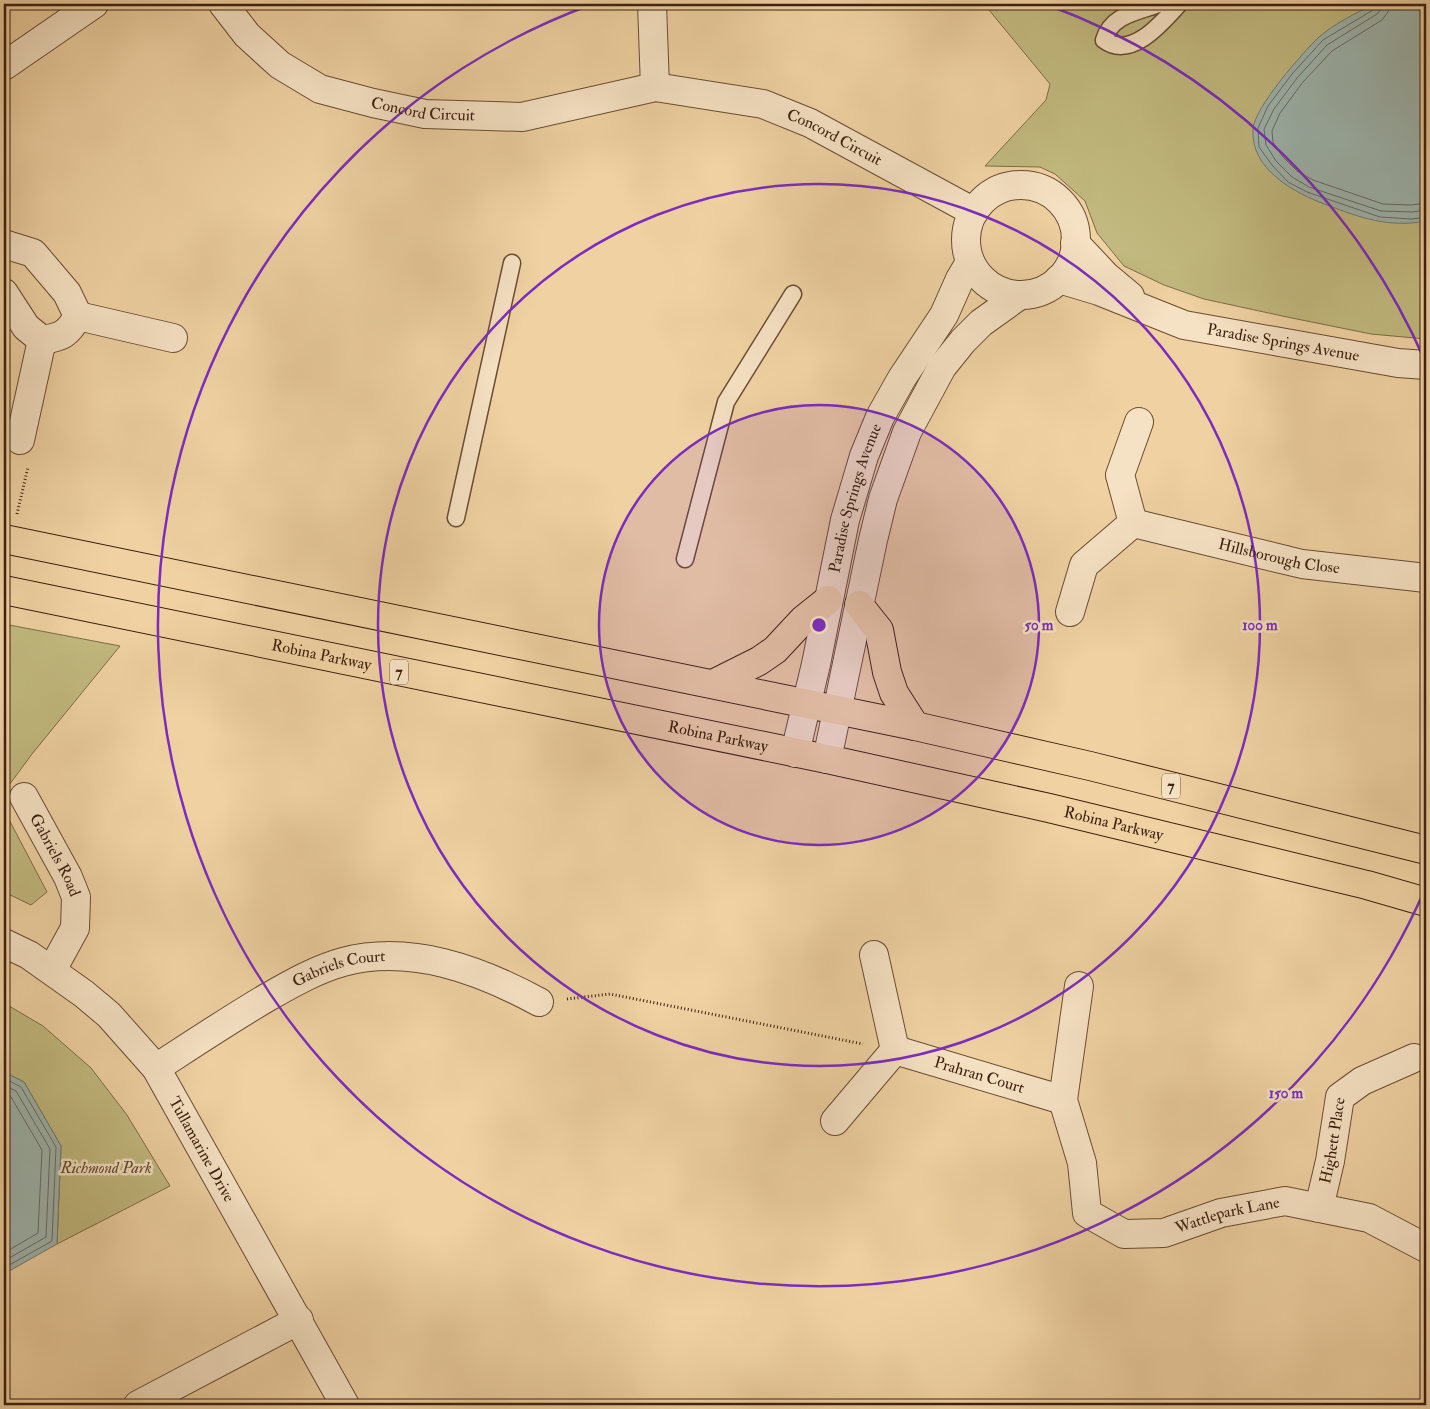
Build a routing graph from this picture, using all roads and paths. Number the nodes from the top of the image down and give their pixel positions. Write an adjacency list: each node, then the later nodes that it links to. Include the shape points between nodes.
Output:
1 (94, 4): 6 (street)
2 (223, 4): 7 (street, Concord Circuit, via 247,34 280,65 320,89 425,114 522,117)
3 (652, 4): 7 (street)
4 (1159, 4): 5 (lane, via 1111,24 1104,40 1112,46 1130,45 1148,34)
5 (1179, 4)
6 (4, 66)
7 (655, 87): 8 (street, Concord Circuit, via 763,104 810,123)
8 (974, 212): 9 (street, via 983,200 1008,187 1023,185 1037,188 1050,194 1066,209 1074,229); 12 (street, via 966,239)
9 (1075, 243): 13 (street, via 1073,256); 17 (street, Paradise Springs Avenue)
10 (4, 244): 18 (street, via 33,253 67,293)
11 (512, 263): 24 (lane)
12 (969, 264): 16 (street, via 992,288); 30 (street, Paradise Springs Avenue, via 944,315 902,378 874,433 845,520)
13 (1059, 279): 16 (street, via 1041,291); 17 (street, Paradise Springs Avenue)
14 (4, 293): 20 (street, via 26,327)
15 (792, 294): 27 (lane, via 726,402)
16 (1020, 295): 31 (street, Paradise Springs Avenue, via 981,323 963,341 942,367 907,432 883,499)
17 (1142, 307): 21 (street, Paradise Springs Avenue, via 1184,325 1398,363)
18 (78, 316): 19 (street); 20 (street, via 71,329 58,338)
19 (173, 338)
20 (42, 340): 23 (street)
21 (1426, 364)
22 (1139, 422): 25 (street, via 1120,475)
23 (20, 440): 26 (path, via 23,455 30,457)
24 (456, 518)
25 (1133, 523): 28 (street, Hillsborough Close, via 1302,564); 32 (street, via 1084,565)
26 (7, 540): 33 (main road, 7)
27 (685, 559)
28 (1426, 578)
29 (4, 590): 37 (main road, Robina Parkway / 7)
30 (828, 600): 33 (main road, via 803,620 775,650); 34 (street, Paradise Springs Avenue)
31 (859, 605): 35 (street, Paradise Springs Avenue); 36 (main road, via 879,630 894,693)
32 (1070, 612)
33 (713, 684): 34 (main road, 7)
34 (807, 704): 35 (main road, 7); 37 (street, Paradise Springs Avenue)
35 (838, 710): 36 (main road, 7); 38 (street, Paradise Springs Avenue)
36 (914, 726): 40 (main road, 7, via 1090,766)
37 (795, 753): 38 (main road, Robina Parkway / 7)
38 (827, 759): 41 (main road, Robina Parkway / 7, via 1049,808)
39 (24, 798): 44 (street, Gabriels Road, via 68,876 76,897 75,928)
40 (1426, 850)
41 (1426, 902)
42 (4, 943): 44 (street, Tullamarine Drive)
43 (874, 955): 47 (street)
44 (52, 970): 49 (street, Tullamarine Drive, via 109,1016)
45 (1079, 986): 50 (street)
46 (539, 1002): 47 (path, via 610,994); 49 (street, Gabriels Court, via 484,975 433,960 365,957 342,962 287,986)
47 (895, 1050): 50 (street, Prahran Court); 51 (street)
48 (1414, 1058): 52 (street, Highett Place, via 1362,1081 1340,1097)
49 (156, 1068): 54 (street, Tullamarine Drive)
50 (1063, 1100): 52 (street, Wattlepark Lane, via 1082,1163 1087,1214 1124,1234 1164,1233 1221,1213 1285,1202)
51 (835, 1121)
52 (1319, 1208): 53 (street, Wattlepark Lane, via 1369,1218)
53 (1426, 1248)
54 (299, 1320): 55 (street); 56 (street, Tullamarine Drive)
55 (138, 1405)
56 (345, 1405)

